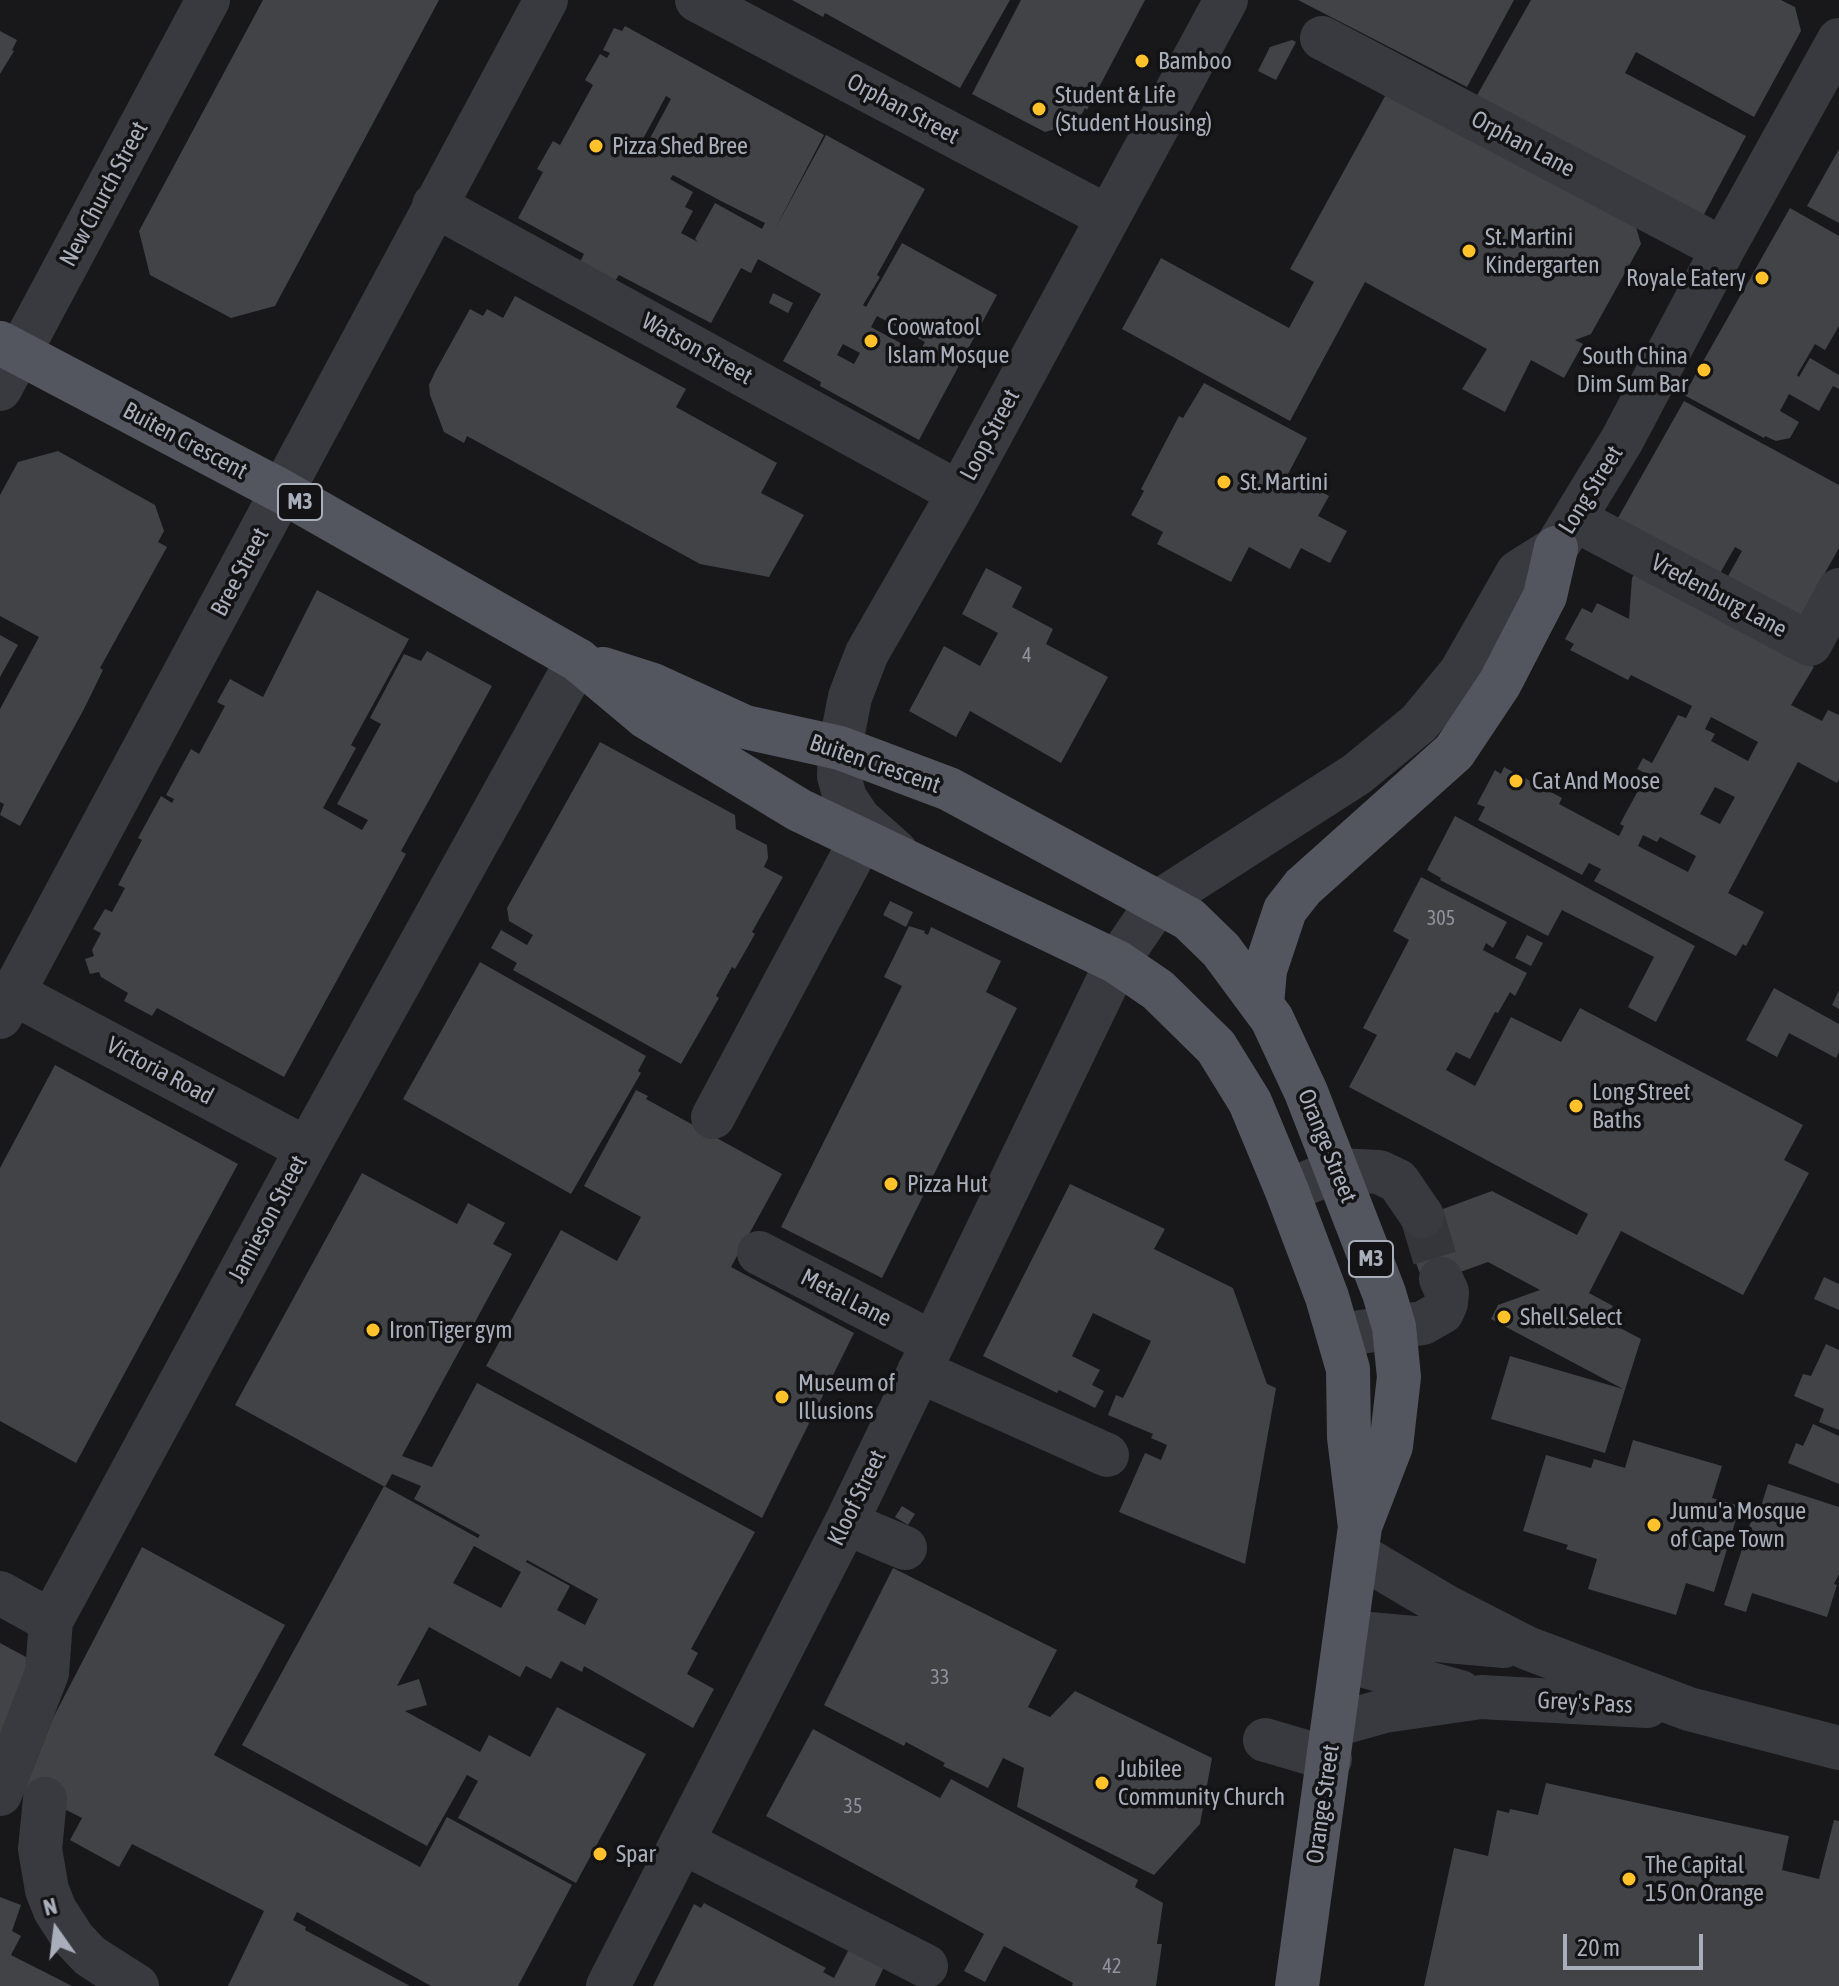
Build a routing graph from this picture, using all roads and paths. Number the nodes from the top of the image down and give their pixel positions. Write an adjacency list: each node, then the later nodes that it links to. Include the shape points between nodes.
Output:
1 (208, 0): 10 (street, New Church Street)
2 (546, 0): 7 (street, Bree Street)
3 (697, 0): 8 (street, Orphan Street)
4 (1226, 0): 8 (street, Loop Street)
5 (1322, 38): 9 (street, Orphan Lane)
6 (1839, 40): 9 (street, Long Street)
7 (434, 205): 11 (street, Bree Street); 12 (street, Watson Street)
8 (1108, 217): 12 (street, Loop Street)
9 (1723, 249): 13 (street, Long Street, via 1622,440)
10 (6, 362): 11 (main road, Buiten Crescent / M3)
11 (283, 492): 15 (main road, Buiten Crescent / M3); 22 (street, Bree Street)
12 (959, 493): 16 (street, Loop Street, via 867,653 850,697)
13 (1565, 533): 14 (street, Vredenburg Lane, via 1810,644); 19 (street, Long Street, via 1518,572 1461,672 1419,723 1357,774); 21 (main road, via 1545,596 1500,683 1454,752 1303,887 1285,910 1265,970)
14 (1839, 590)
15 (578, 660): 16 (main road, Buiten Crescent / M3, via 653,685 745,727); 17 (main road, Buiten Crescent / M3, via 646,717 799,810); 24 (street, Jamieson Street)
16 (840, 748): 18 (street, Loop Street, via 845,798 859,819); 19 (main road, Buiten Crescent / M3, via 949,789)
17 (861, 840): 18 (main road, Buiten Crescent / M3); 23 (street)
18 (910, 865): 20 (main road, Buiten Crescent / M3)
19 (1158, 902): 20 (street, Kloof Street); 21 (main road, Orange Street / M3, via 1189,919 1221,950)
20 (1117, 962): 26 (main road, Orange Street / M3, via 1158,990 1216,1047 1250,1102); 32 (street, Kloof Street)
21 (1262, 1004): 25 (main road, Orange Street / M3)
22 (6, 1005): 24 (street, Victoria Road)
23 (713, 1117)
24 (307, 1149): 38 (street, Jamieson Street)
25 (1338, 1170): 26 (street); 27 (street, via 1379,1172 1398,1181); 30 (main road, Orange Street / M3)
26 (1287, 1191): 31 (main road, Orange Street / M3)
27 (1422, 1216)
28 (759, 1253): 32 (street, Metal Lane)
29 (1441, 1279): 30 (street, via 1447,1292 1442,1312 1423,1323)
30 (1394, 1327): 31 (street); 35 (main road, Orange Street / M3, via 1399,1377 1391,1446)
31 (1340, 1335): 35 (main road, Orange Street / M3, via 1348,1369)
32 (926, 1357): 33 (street, Metal Lane); 34 (street, Kloof Street)
33 (1107, 1455)
34 (846, 1523): 36 (street); 48 (street, Kloof Street)
35 (1358, 1541): 39 (main road, Orange Street / M3); 40 (street, Grey's Pass, via 1445,1606)
36 (905, 1548)
37 (0, 1593): 38 (street)
38 (51, 1621): 46 (street, Jamieson Street, via 47,1673)
39 (1345, 1646): 40 (street, Grey's Pass); 41 (street, Grey's Pass); 45 (main road, Orange Street / M3)
40 (1527, 1648): 42 (street, Grey's Pass)
41 (1481, 1697): 42 (street, Grey's Pass); 45 (street, Grey's Pass, via 1384,1711)
42 (1689, 1709): 43 (street, Grey's Pass)
43 (1835, 1738)
44 (1265, 1740): 45 (street)
45 (1332, 1742): 52 (main road, Orange Street / M3)
46 (0, 1794)
47 (45, 1799): 50 (street, via 40,1849 55,1910 90,1956)
48 (682, 1842): 49 (street); 51 (street, Kloof Street)
49 (926, 1966)
50 (137, 1986)
51 (608, 1986)
52 (1297, 1986)

